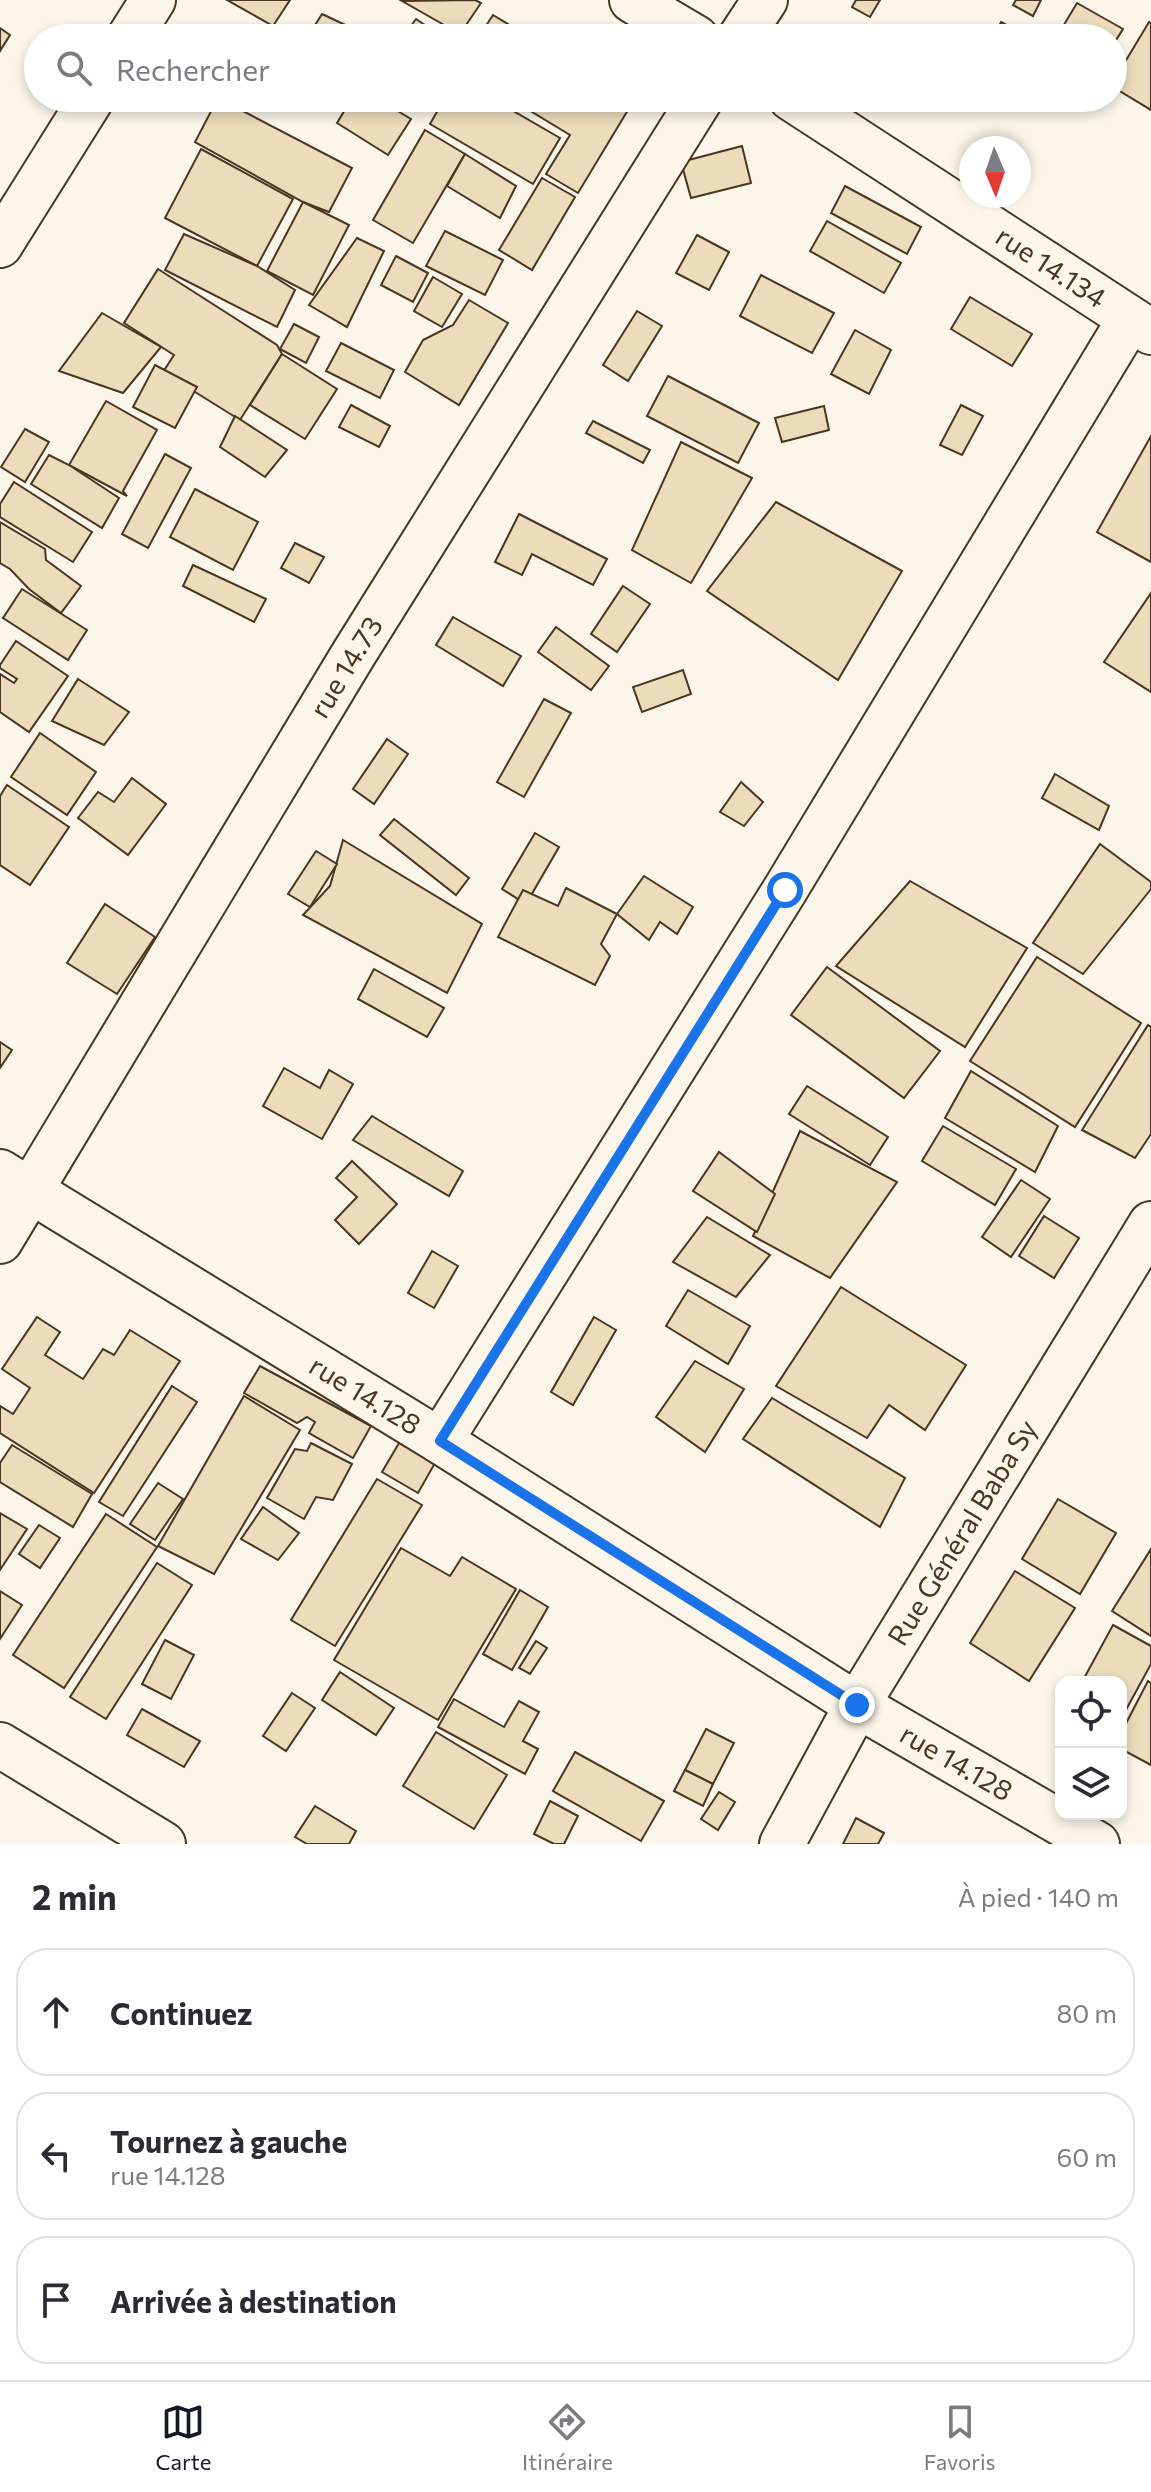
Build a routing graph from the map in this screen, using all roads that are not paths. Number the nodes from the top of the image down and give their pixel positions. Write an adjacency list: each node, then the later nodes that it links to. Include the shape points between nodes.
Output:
1 (153, 0): 4 (street)
2 (632, 0): 5 (street)
3 (765, 0): 6 (street)
4 (138, 24)
5 (672, 24)
6 (749, 24)
7 (83, 112): 10 (street)
8 (692, 112): 12 (street, rue 14.73, via 353,655)
9 (813, 112): 11 (street, rue 14.134)
10 (0, 245)
11 (1140, 325): 15 (street)
12 (14, 1181): 14 (street, rue 14.73); 15 (street, rue 14.128)
13 (1151, 1224): 16 (street, Rue Général Baba Sy)
14 (0, 1241)
15 (440, 1441): 16 (street, rue 14.128)
16 (857, 1705): 19 (street, Rue Général Baba Sy); 20 (street, rue 14.128)
17 (0, 1745): 18 (street)
18 (163, 1844)
19 (782, 1844)
20 (1097, 1844)

